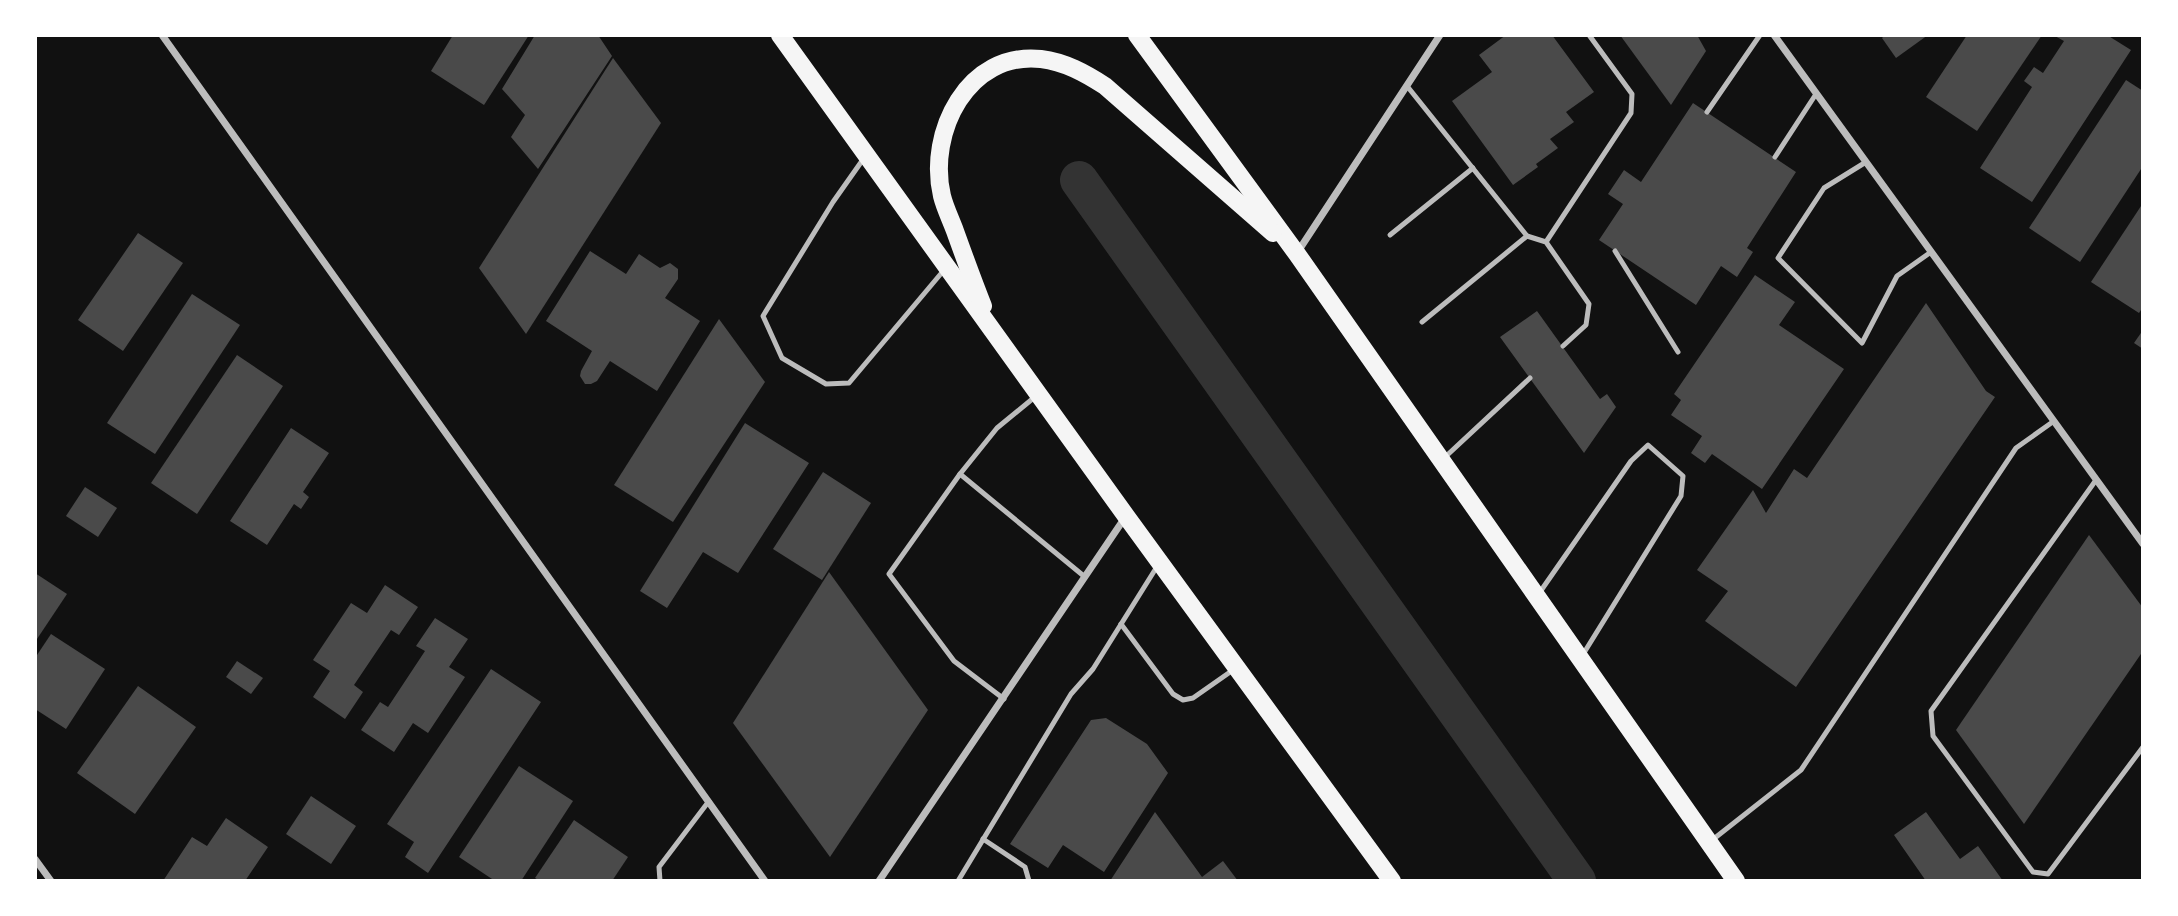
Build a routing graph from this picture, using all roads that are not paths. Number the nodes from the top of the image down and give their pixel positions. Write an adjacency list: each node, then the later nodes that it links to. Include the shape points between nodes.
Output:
1 (162, 35): 42 (street)
2 (780, 35): 11 (main road)
3 (1137, 35): 20 (main road)
4 (1440, 35): 8 (street)
5 (1589, 35): 17 (lane, via 1632,94 1631,113)
6 (1760, 35): 10 (lane)
7 (1774, 35): 9 (street)
8 (1407, 86): 14 (lane); 20 (street)
9 (1816, 94): 12 (lane); 13 (street)
10 (1707, 112)
11 (866, 155): 21 (main road); 21 (lane, via 763,316 782,358 825,383 849,383)
12 (1775, 157)
13 (1866, 162): 19 (street); 19 (lane, via 1824,188 1778,258 1862,343 1897,276)
14 (1473, 168): 15 (lane); 16 (lane)
15 (1390, 235)
16 (1527, 236): 17 (lane); 22 (lane)
17 (1546, 242): 24 (lane, via 1589,304 1586,325)
18 (1615, 251): 25 (lane)
19 (1931, 252): 28 (street)
20 (1297, 254): 23 (main road, via 1105,86 1061,63 1013,60 993,68 963,92 941,137 942,196); 29 (main road)
21 (947, 267): 23 (main road)
22 (1422, 321)
23 (991, 328): 27 (main road)
24 (1563, 346)
25 (1678, 352)
26 (1530, 378): 29 (lane)
27 (1039, 394): 30 (lane, via 997,428); 32 (main road)
28 (2054, 421): 31 (street); 44 (lane, via 2016,448 1801,770)
29 (1441, 461): 36 (main road)
30 (960, 474): 35 (lane); 40 (lane, via 889,574 954,661)
31 (2096, 480): 33 (street); 41 (lane, via 1931,711 1933,736 2033,872 2048,874)
32 (1126, 516): 34 (main road); 35 (street)
33 (2143, 544)
34 (1160, 562): 37 (lane); 39 (main road)
35 (1085, 577): 40 (street)
36 (1536, 596): 38 (main road); 38 (lane, via 1631,461 1648,445 1683,477 1681,496)
37 (1121, 624): 39 (lane, via 1173,694 1183,700); 43 (lane, via 1071,694)
38 (1580, 659): 44 (main road)
39 (1237, 668): 52 (main road)
40 (1004, 699): 49 (street)
41 (2143, 747)
42 (709, 801): 47 (lane, via 659,867); 48 (street)
43 (983, 839): 50 (lane); 51 (lane, via 1025,867)
44 (1709, 843): 53 (main road)
45 (35, 859): 46 (street)
46 (51, 881)
47 (660, 881)
48 (765, 881)
49 (879, 881)
50 (958, 881)
51 (1029, 881)
52 (1392, 881)
53 (1736, 881)

